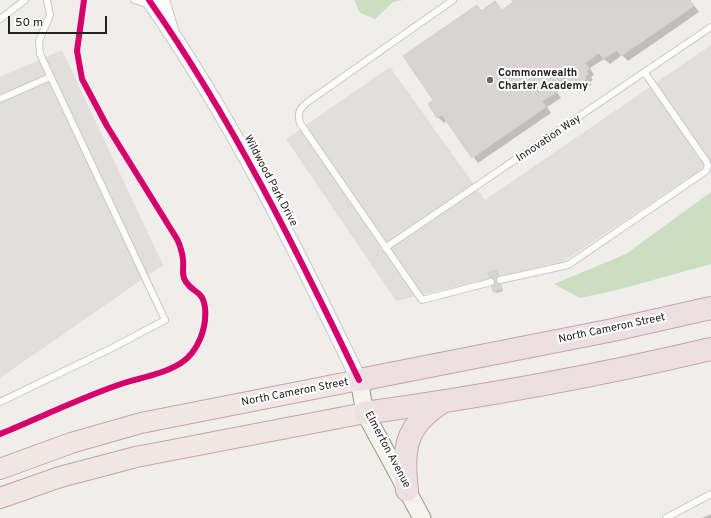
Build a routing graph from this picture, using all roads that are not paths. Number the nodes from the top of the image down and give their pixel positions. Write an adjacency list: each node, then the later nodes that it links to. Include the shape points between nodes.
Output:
1 (25, 0): 6 (lane)
2 (47, 0): 9 (lane, via 50,15 39,41 40,54)
3 (134, 0): 5 (lane)
4 (453, 0): 11 (lane, via 309,100 298,114 300,123)
5 (155, 2): 16 (street, Wildwood Park Drive, via 225,118 273,205)
6 (0, 19)
7 (711, 27): 8 (lane, Innovation Way)
8 (645, 73): 11 (lane, Innovation Way); 12 (lane, via 708,165 706,171 568,265)
9 (50, 76): 10 (lane); 17 (lane, via 165,320)
10 (0, 99)
11 (385, 248): 13 (lane, via 422,300)
12 (500, 280)
13 (491, 282)
14 (711, 308): 16 (highway, North Cameron Street, via 614,330)
15 (711, 349): 18 (highway)
16 (359, 380): 19 (main road, Elmerton Avenue); 20 (highway, North Cameron Street, via 134,425 70,443)
17 (0, 402)
18 (442, 402): 19 (highway); 21 (highway, via 423,417 410,435 405,458)
19 (365, 413): 21 (main road, Elmerton Avenue); 23 (highway, via 129,458 60,477)
20 (0, 468)
21 (407, 490): 24 (main road, Elmerton Avenue)
22 (711, 494): 25 (lane)
23 (0, 498)
24 (422, 518)
25 (666, 518)

